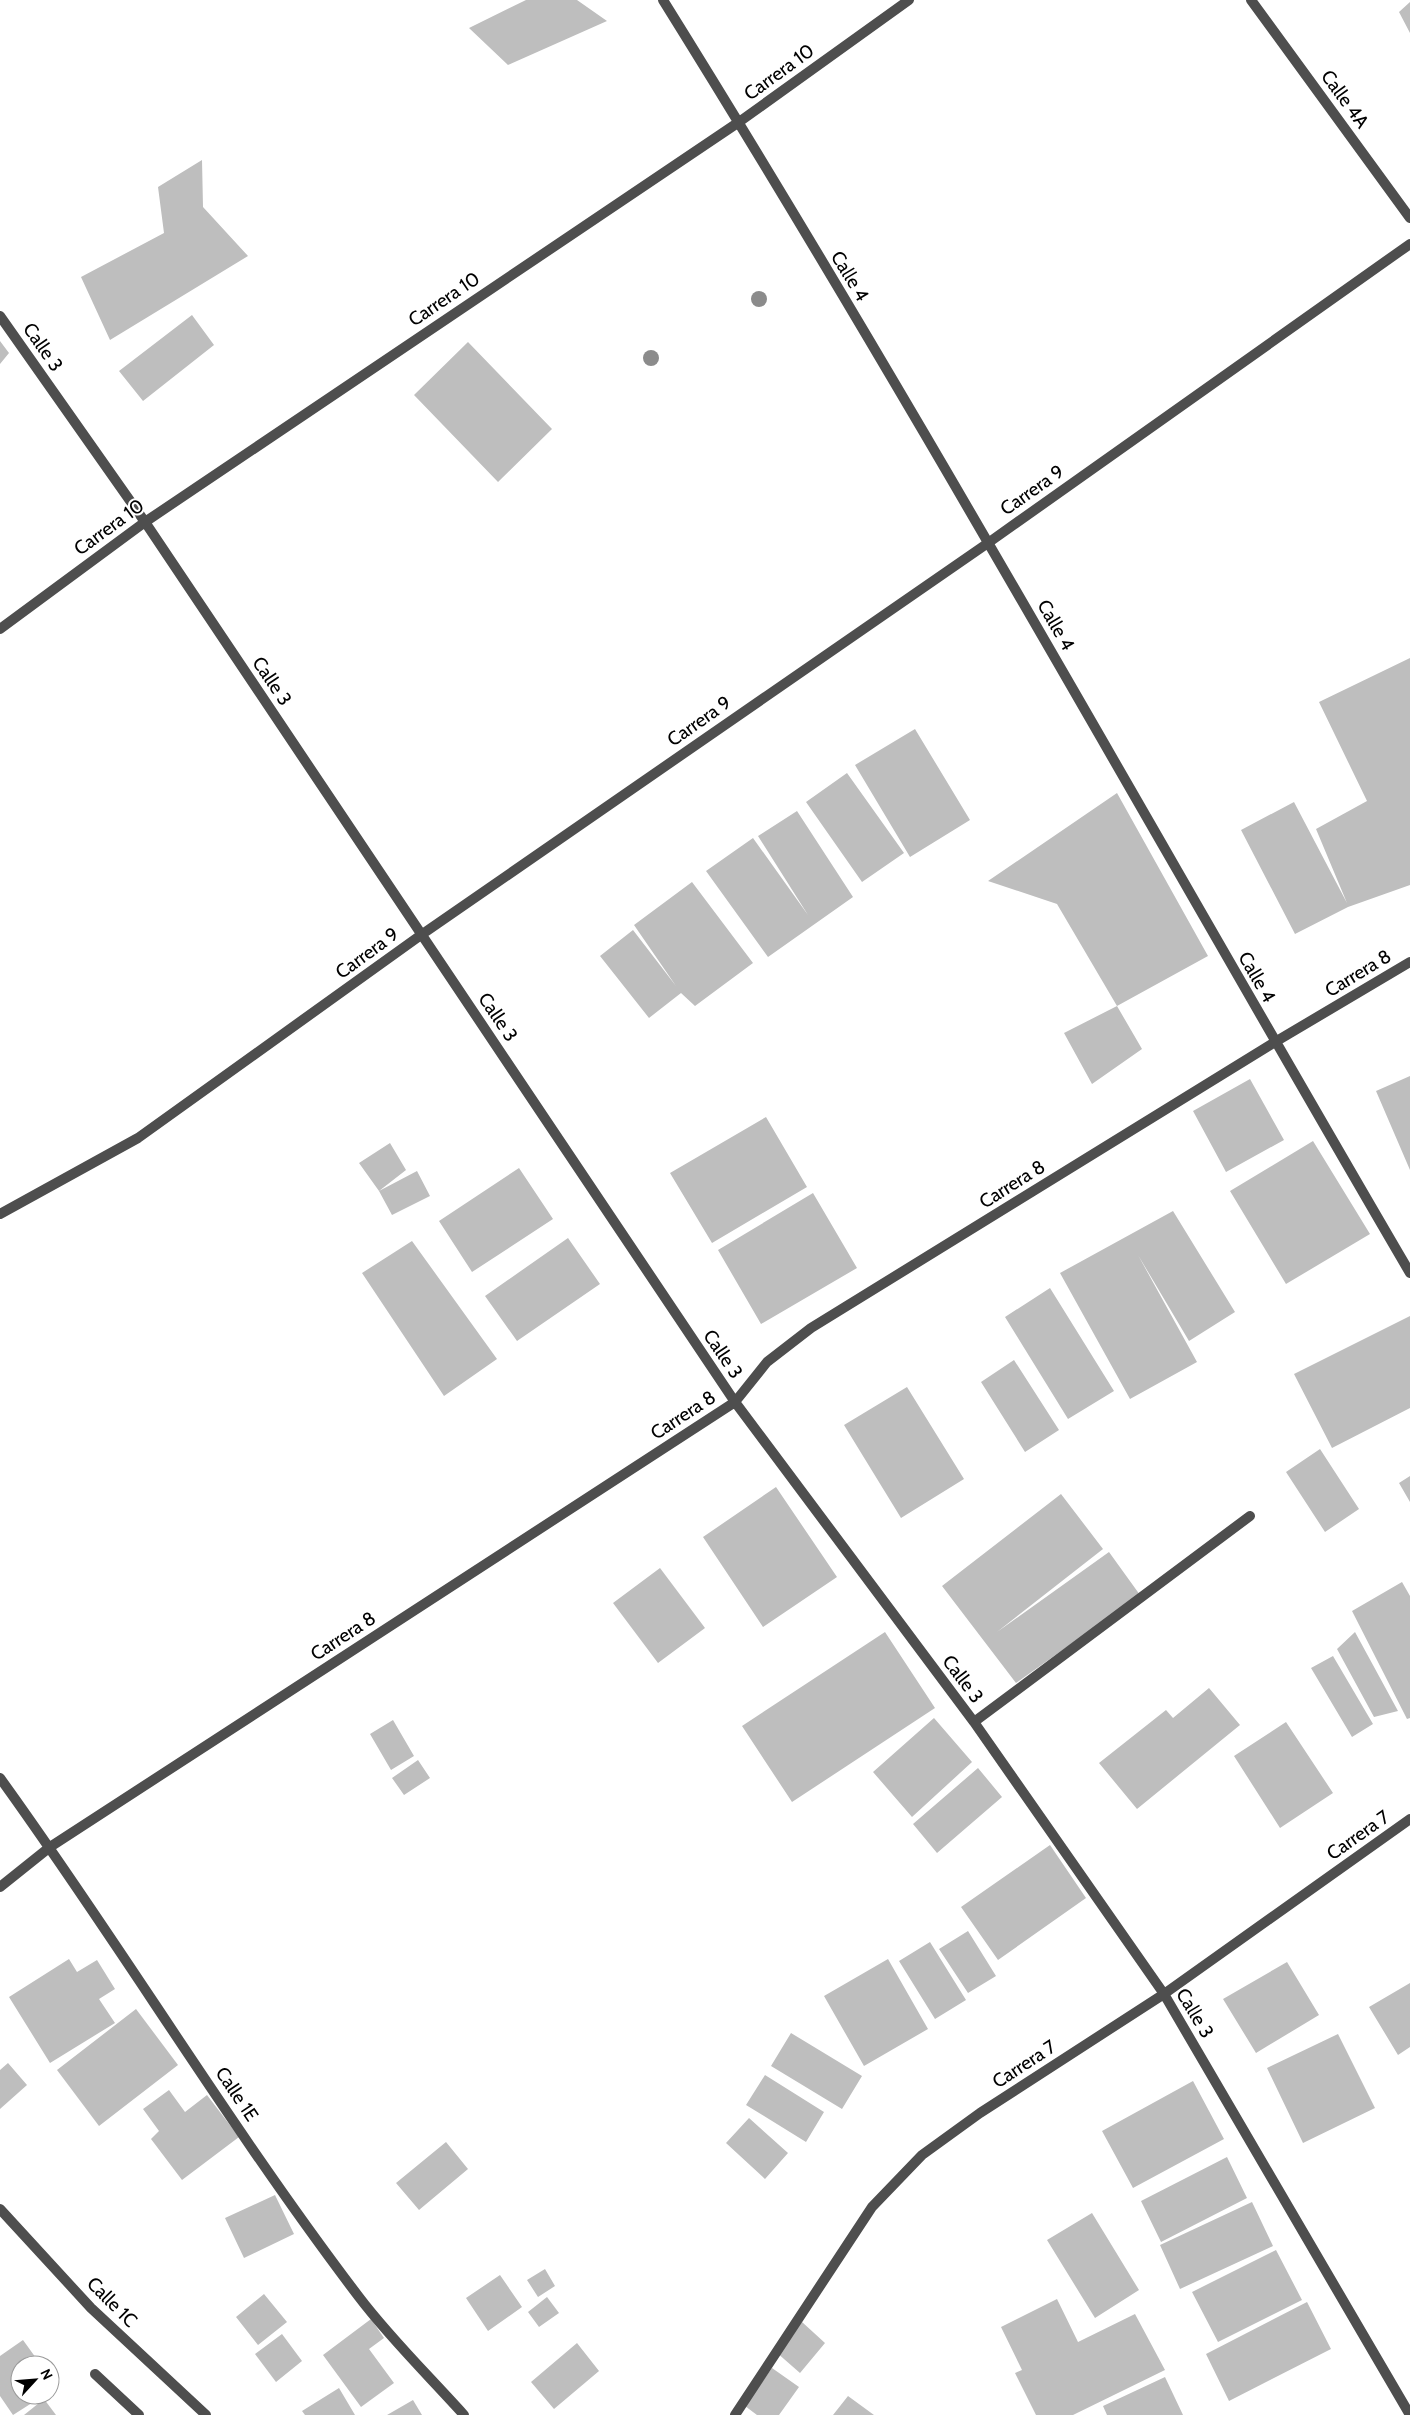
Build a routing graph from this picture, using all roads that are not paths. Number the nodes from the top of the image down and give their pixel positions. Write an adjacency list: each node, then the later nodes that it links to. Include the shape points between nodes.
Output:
1 (662, 0): 4 (street, Calle 4)
2 (909, 0): 4 (street, Carrera 10)
3 (1252, 0): 5 (street, Calle 4A)
4 (739, 122): 8 (street, Carrera 10); 9 (street, Calle 4)
5 (1410, 218)
6 (1410, 244): 9 (street, Carrera 9)
7 (0, 316): 8 (street, Calle 3)
8 (145, 522): 10 (street, Carrera 10); 11 (street, Calle 3)
9 (988, 543): 11 (street, Carrera 9); 13 (street, Calle 4)
10 (0, 629)
11 (421, 935): 14 (street, Carrera 9, via 138,1138); 16 (street, Calle 3)
12 (1410, 962): 13 (street, Carrera 8)
13 (1275, 1042): 15 (street, Calle 4); 16 (street, Carrera 8, via 811,1328 768,1362)
14 (0, 1214)
15 (1410, 1273)
16 (735, 1402): 18 (street, Calle 3); 21 (street, Carrera 8)
17 (1250, 1516): 18 (street)
18 (974, 1722): 23 (street, Calle 3)
19 (0, 1778): 21 (street, Calle 1E)
20 (1410, 1819): 23 (street, Carrera 7)
21 (50, 1847): 22 (street, Carrera 8); 28 (street, Calle 1E, via 237,2126 360,2298)
22 (0, 1888)
23 (1164, 1994): 29 (street, Carrera 7, via 980,2113 922,2155 872,2207); 30 (street, Calle 3)
24 (0, 2209): 27 (street, Calle 1C, via 91,2308)
25 (95, 2374): 26 (street)
26 (139, 2415)
27 (206, 2415)
28 (464, 2415)
29 (735, 2415)
30 (1410, 2415)

